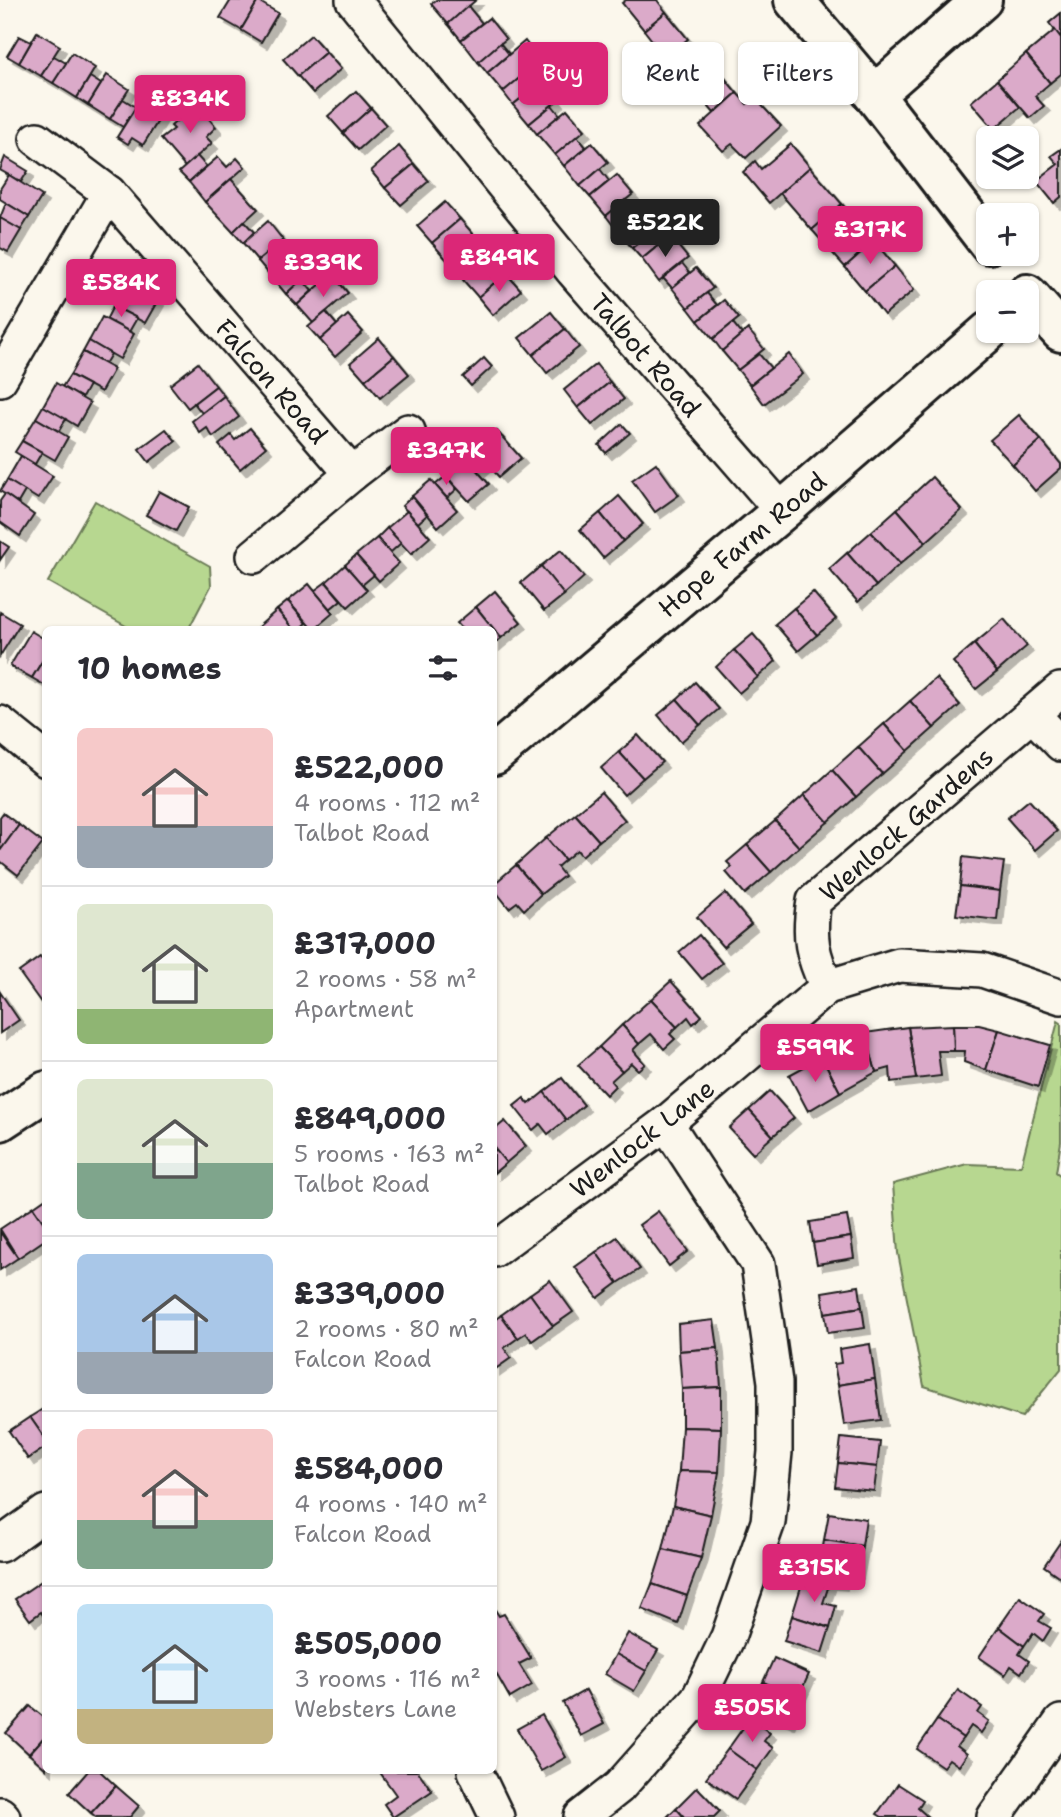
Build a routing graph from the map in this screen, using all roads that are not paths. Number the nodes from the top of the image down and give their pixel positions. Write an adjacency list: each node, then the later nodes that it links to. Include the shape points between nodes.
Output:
1 (353, 0): 16 (street, Talbot Road, via 573,271)
2 (794, 0): 4 (street)
3 (982, 0): 4 (street)
4 (874, 95): 7 (street)
5 (37, 139): 6 (street, Falcon Road)
6 (109, 193): 13 (street); 15 (street, Falcon Road)
7 (976, 227)
8 (1005, 266): 9 (street)
9 (1016, 280)
10 (1039, 308): 11 (street)
11 (1061, 332)
12 (976, 342): 16 (street, Hope Farm Road)
13 (0, 379)
14 (408, 431): 15 (street)
15 (352, 474): 17 (street)
16 (782, 511): 21 (street, Hope Farm Road)
17 (254, 556)
18 (1059, 690): 19 (street, Wenlock Gardens)
19 (1032, 714): 20 (street); 22 (street, Wenlock Gardens, via 814,901 809,929 814,959)
20 (1061, 744)
21 (497, 752)
22 (827, 987): 23 (street, Wenlock Lane, via 899,965 982,970); 26 (street, Wenlock Lane)
23 (1061, 997)
24 (42, 1094): 25 (street)
25 (0, 1121)
26 (666, 1123): 27 (street, Wenlock Lane); 33 (street, via 758,1264 775,1382 768,1522 728,1637 699,1697 619,1787)
27 (497, 1248)
28 (42, 1515): 29 (street)
29 (0, 1545)
30 (1061, 1722): 34 (street)
31 (476, 1774): 32 (street)
32 (497, 1817)
33 (581, 1817)
34 (994, 1817)

